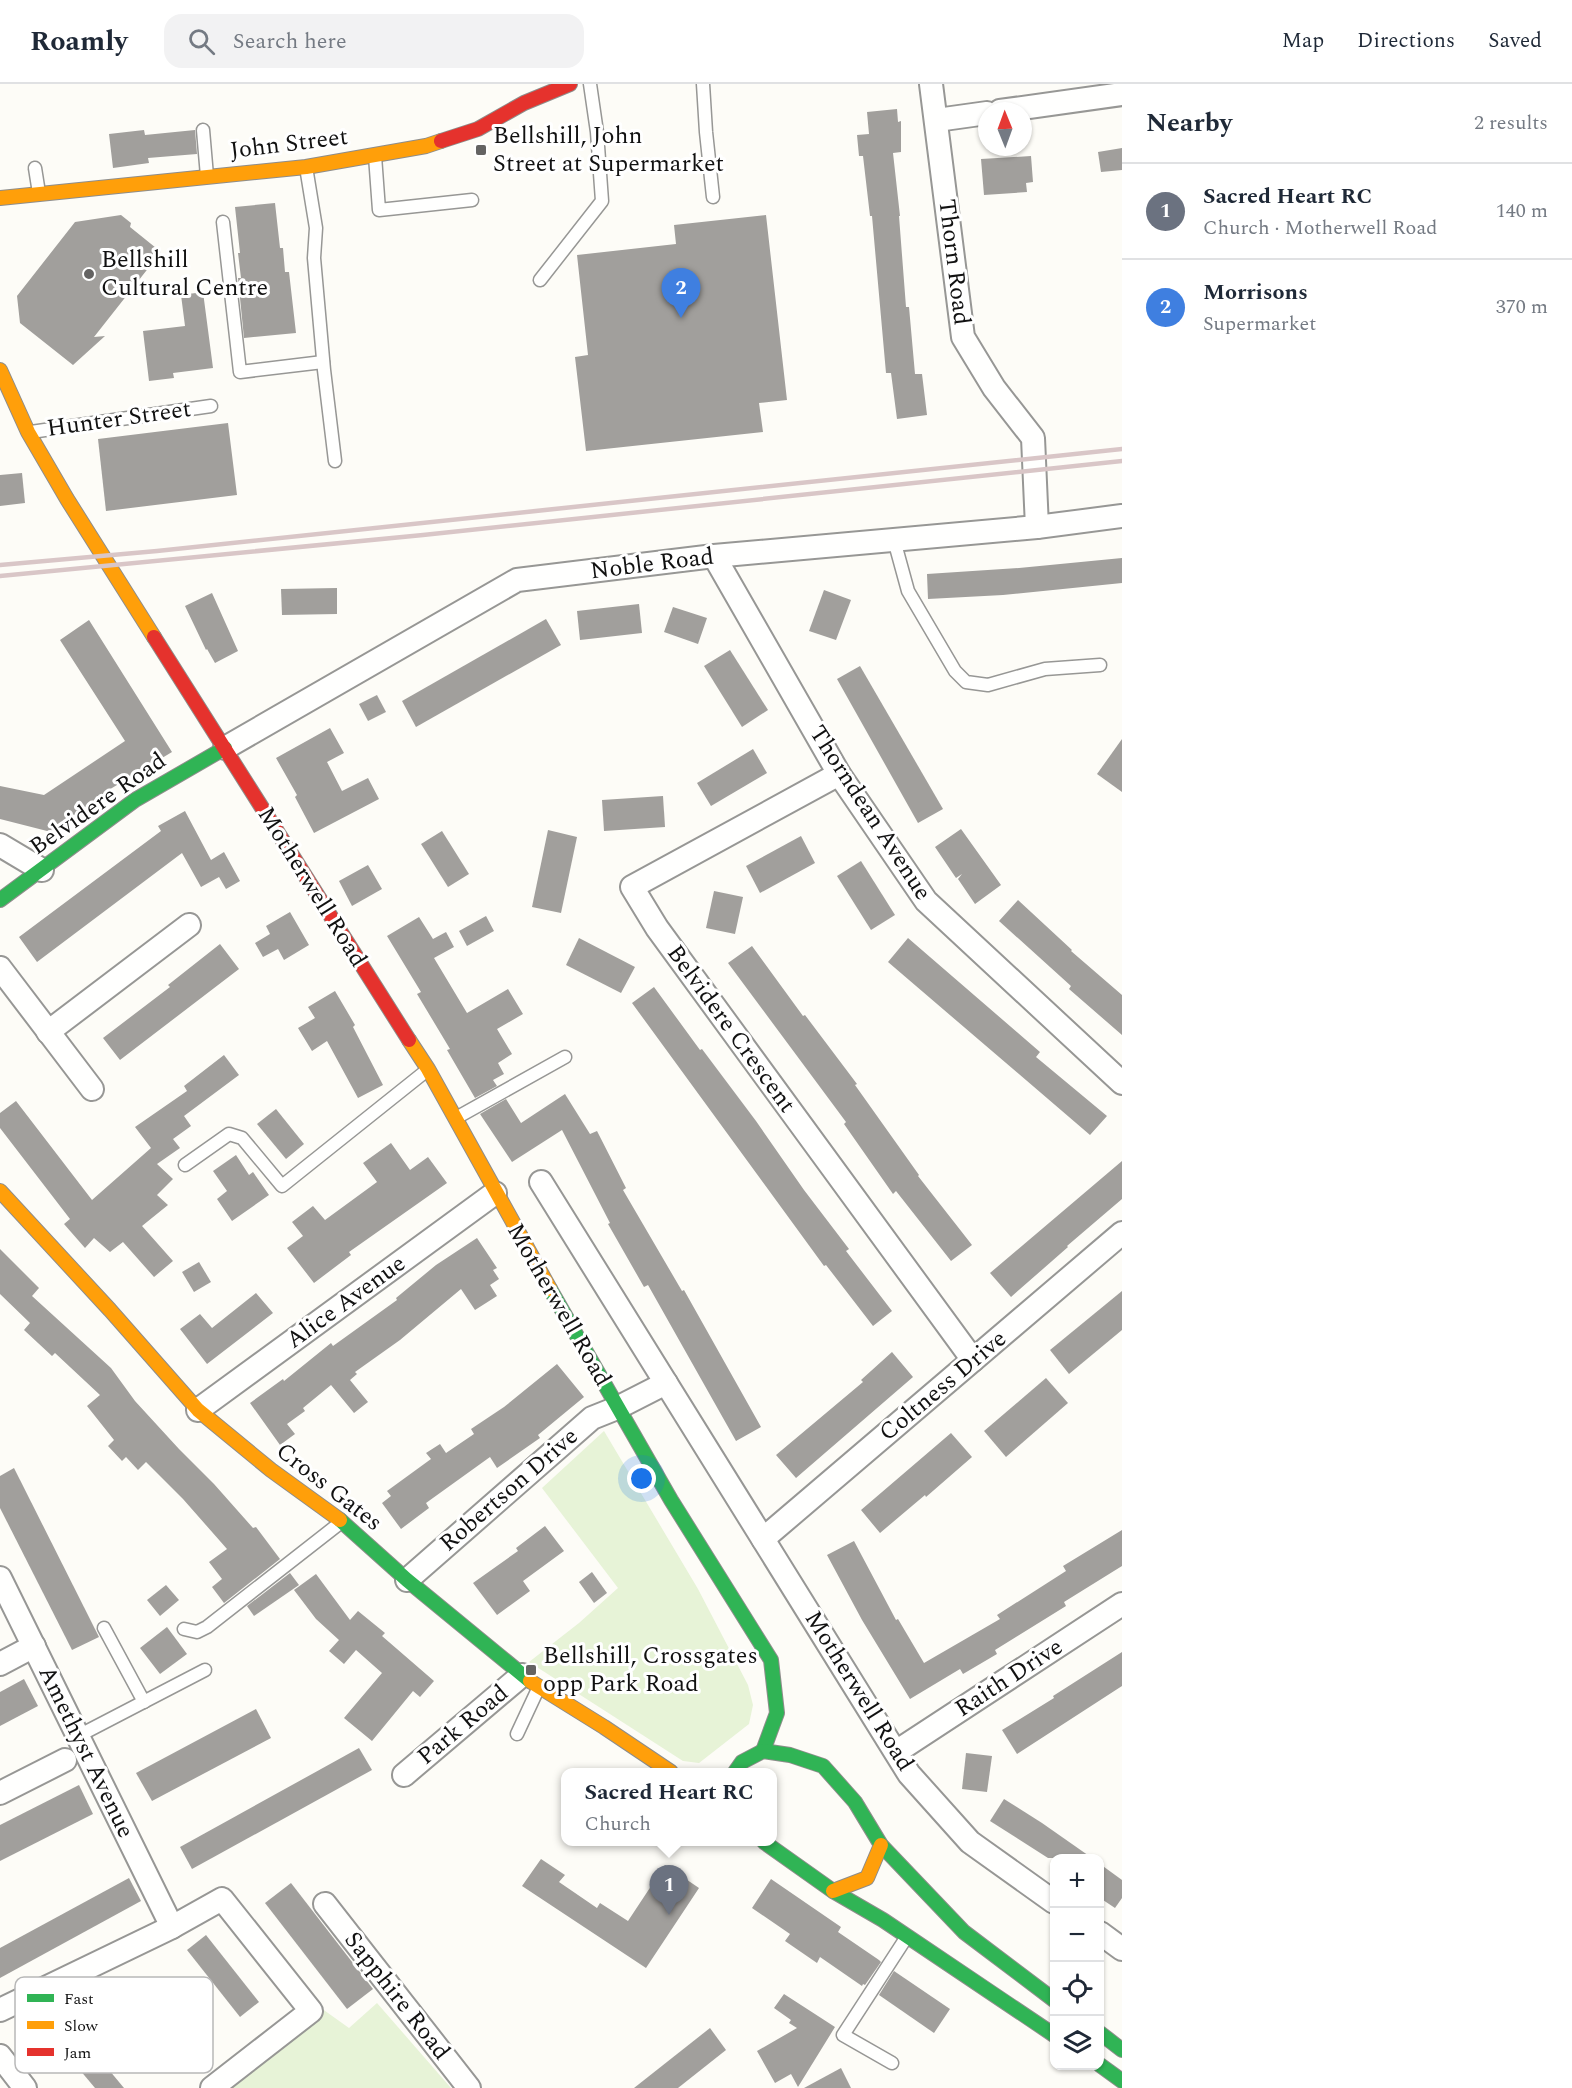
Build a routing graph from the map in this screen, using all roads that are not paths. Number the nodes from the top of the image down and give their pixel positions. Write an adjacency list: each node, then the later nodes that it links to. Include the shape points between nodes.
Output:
1 (590, 84): 19 (lane, via 602,201)
2 (703, 84): 15 (lane)
3 (931, 84): 8 (street, Thorn Road)
4 (562, 85): 10 (main road, John Street, via 478,129 426,146)
5 (1122, 94): 6 (street)
6 (1032, 107)
7 (978, 114): 8 (street)
8 (936, 120): 26 (street, Thorn Road, via 963,338 994,388 1033,438)
9 (204, 129): 13 (lane)
10 (375, 156): 11 (main road, John Street); 17 (lane, via 379,210)
11 (306, 167): 13 (main road, John Street); 20 (lane, via 316,228 314,258)
12 (35, 168): 14 (lane)
13 (207, 177): 14 (main road, John Street)
14 (39, 194): 16 (main road, John Street)
15 (713, 197)
16 (0, 198)
17 (472, 200)
18 (224, 222): 20 (lane, via 240,372)
19 (540, 280)
20 (323, 362): 24 (lane)
21 (1, 374): 23 (main road, Motherwell Road)
22 (211, 406): 23 (lane, Hunter Street)
23 (28, 432): 30 (main road, Motherwell Road)
24 (335, 461)
25 (1122, 516): 26 (street, Noble Road)
26 (1037, 527): 27 (street, Noble Road)
27 (894, 540): 28 (street, Noble Road); 29 (lane, via 908,591 955,671 966,682 988,685 1045,669)
28 (714, 556): 30 (street, Noble Road, via 517,580); 31 (street, Thorndean Avenue)
29 (1100, 665)
30 (225, 748): 33 (main road, Belvidere Road, via 135,800); 39 (main road, Motherwell Road)
31 (839, 774): 40 (street, Thorndean Avenue, via 926,901); 48 (street, Belvidere Crescent, via 632,887 657,928)
32 (0, 845): 33 (street)
33 (42, 870): 34 (main road, Belvidere Road)
34 (0, 900)
35 (189, 925): 37 (street)
36 (0, 968): 37 (street)
37 (48, 1032): 41 (street)
38 (565, 1057): 42 (lane)
39 (428, 1070): 42 (main road, Motherwell Road); 43 (lane, via 282,1186 242,1138 229,1134)
40 (1122, 1083)
41 (92, 1089)
42 (454, 1119): 46 (main road, Motherwell Road)
43 (185, 1165)
44 (541, 1182): 49 (street, Motherwell Road)
45 (0, 1191): 51 (main road, Cross Gates)
46 (495, 1194): 50 (main road, Motherwell Road); 51 (street, Alice Avenue)
47 (1122, 1233): 48 (street, Coltness Drive)
48 (973, 1360): 53 (street, Coltness Drive)
49 (666, 1383): 50 (street, Motherwell Road); 53 (street, Motherwell Road)
50 (617, 1408): 55 (street, Robertson Drive, via 592,1418); 66 (main road, Motherwell Road, via 771,1660 777,1713)
51 (198, 1410): 52 (main road, Cross Gates)
52 (342, 1521): 55 (main road, Cross Gates); 58 (lane, via 207,1627 196,1632)
53 (763, 1539): 67 (street, Motherwell Road)
54 (0, 1578): 59 (street, Amethyst Avenue)
55 (407, 1580): 62 (main road, Cross Gates)
56 (1122, 1604): 67 (street, Raith Drive)
57 (104, 1628): 63 (lane)
58 (184, 1629)
59 (34, 1646): 60 (street); 65 (street, Amethyst Avenue)
60 (0, 1664)
61 (205, 1670): 63 (lane)
62 (530, 1682): 64 (lane); 69 (main road, Cross Gates); 71 (street, Park Road)
63 (144, 1702): 65 (lane)
64 (517, 1734)
65 (78, 1736): 78 (street, Amethyst Avenue)
66 (763, 1751): 70 (main road, via 741,1762); 73 (main road, via 823,1766 855,1802)
67 (896, 1752): 76 (street, Motherwell Road, via 909,1774 970,1842)
68 (65, 1760): 72 (street)
69 (664, 1768)
70 (738, 1768)
71 (404, 1775)
72 (0, 1793)
73 (881, 1845): 75 (main road, via 867,1878); 83 (main road, via 964,1932)
74 (770, 1846): 75 (main road)
75 (833, 1891): 80 (main road)
76 (1050, 1899)
77 (325, 1904): 95 (street, Sapphire Road)
78 (172, 1927): 82 (street); 94 (street, via 222,1899 310,2011)
79 (1104, 1936): 81 (street)
80 (907, 1937): 86 (main road); 90 (lane, via 843,2035)
81 (1122, 1949)
82 (68, 1977)
83 (1050, 1997)
84 (15, 2003): 85 (street)
85 (0, 2010)
86 (1050, 2032)
87 (1104, 2036): 88 (main road)
88 (1122, 2050)
89 (0, 2056): 93 (street)
90 (892, 2063)
91 (1104, 2069): 92 (main road)
92 (1122, 2080)
93 (25, 2088)
94 (212, 2088)
95 (469, 2088)

